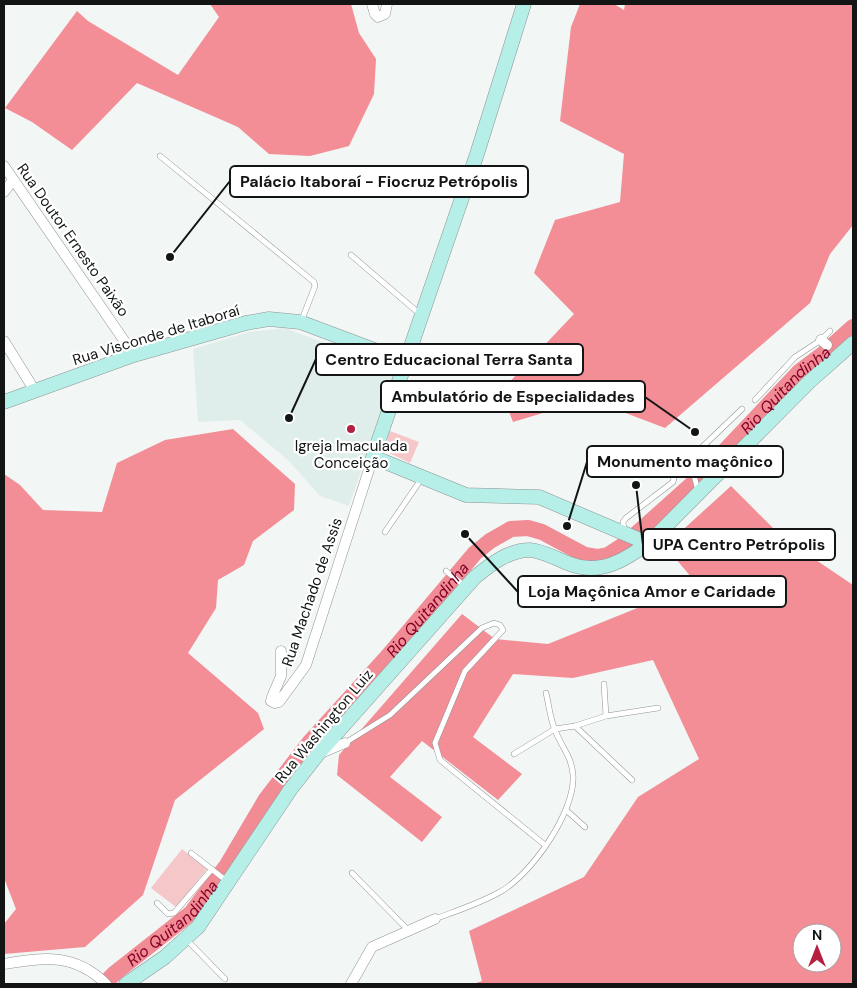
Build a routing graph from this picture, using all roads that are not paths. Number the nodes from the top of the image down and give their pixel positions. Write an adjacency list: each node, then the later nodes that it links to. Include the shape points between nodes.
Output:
1 (372, 4): 2 (street, via 378,17 385,14)
2 (387, 4)
3 (524, 4): 9 (main road)
4 (160, 156): 10 (lane, via 314,282)
5 (4, 166): 6 (street, Rua Doutor Ernesto Paixão)
6 (13, 180): 7 (street); 15 (street, Rua Doutor Ernesto Paixão)
7 (4, 192)
8 (351, 255): 9 (lane)
9 (422, 315): 16 (main road)
10 (300, 322): 15 (main road, Rua Visconde de Itaboraí, via 268,319 246,323); 16 (main road, Rua Visconde de Itaboraí)
11 (830, 331): 14 (lane)
12 (4, 341): 17 (street)
13 (853, 343): 14 (main road, Rua Washington Luiz)
14 (830, 348): 18 (lane, via 795,357); 24 (main road, Rua Washington Luiz)
15 (134, 355): 17 (main road, Rua Visconde de Itaboraí)
16 (404, 361): 21 (main road)
17 (35, 391): 19 (main road, Rua Visconde de Itaboraí)
18 (755, 400)
19 (4, 402)
20 (742, 409): 22 (lane)
21 (373, 457): 23 (main road); 30 (street, Rua Machado de Assis, via 306,665 275,703 271,700 282,676)
22 (690, 460): 24 (lane); 26 (lane, via 675,473 673,482 626,518)
23 (423, 478): 25 (lane); 26 (main road, via 466,494 539,497)
24 (699, 494): 27 (main road, Rua Washington Luiz)
25 (385, 532)
26 (624, 532): 27 (main road)
27 (643, 544): 29 (main road, Rua Washington Luiz, via 614,564 588,568 530,550 513,553 494,562)
28 (446, 571): 29 (lane)
29 (466, 587): 38 (main road, Rua Washington Luiz)
30 (281, 652)
31 (604, 684): 34 (lane)
32 (546, 693): 36 (lane)
33 (658, 708): 34 (lane)
34 (606, 716): 35 (lane)
35 (575, 726): 36 (lane); 40 (lane)
36 (554, 729): 39 (lane); 41 (lane, via 566,749 573,776)
37 (345, 743): 38 (street); 43 (lane, via 390,715 482,628 494,623 500,625 503,630 465,671 435,743 440,760)
38 (318, 754): 47 (main road, Rua Washington Luiz, via 290,790)
39 (514, 754)
40 (632, 780)
41 (566, 810): 42 (lane); 43 (lane)
42 (586, 827)
43 (545, 845): 49 (lane, via 524,874 500,893)
44 (191, 853): 45 (lane)
45 (212, 869): 47 (lane); 48 (lane, via 174,913 168,914)
46 (352, 873): 50 (lane)
47 (230, 883): 51 (main road, Rua Washington Luiz)
48 (157, 904)
49 (435, 919): 50 (street)
50 (410, 932): 56 (street, via 372,947)
51 (186, 939): 53 (lane); 55 (main road, Rua Washington Luiz)
52 (4, 964): 54 (street, via 63,959 77,963)
53 (225, 979)
54 (102, 980)
55 (126, 984)
56 (351, 984)

